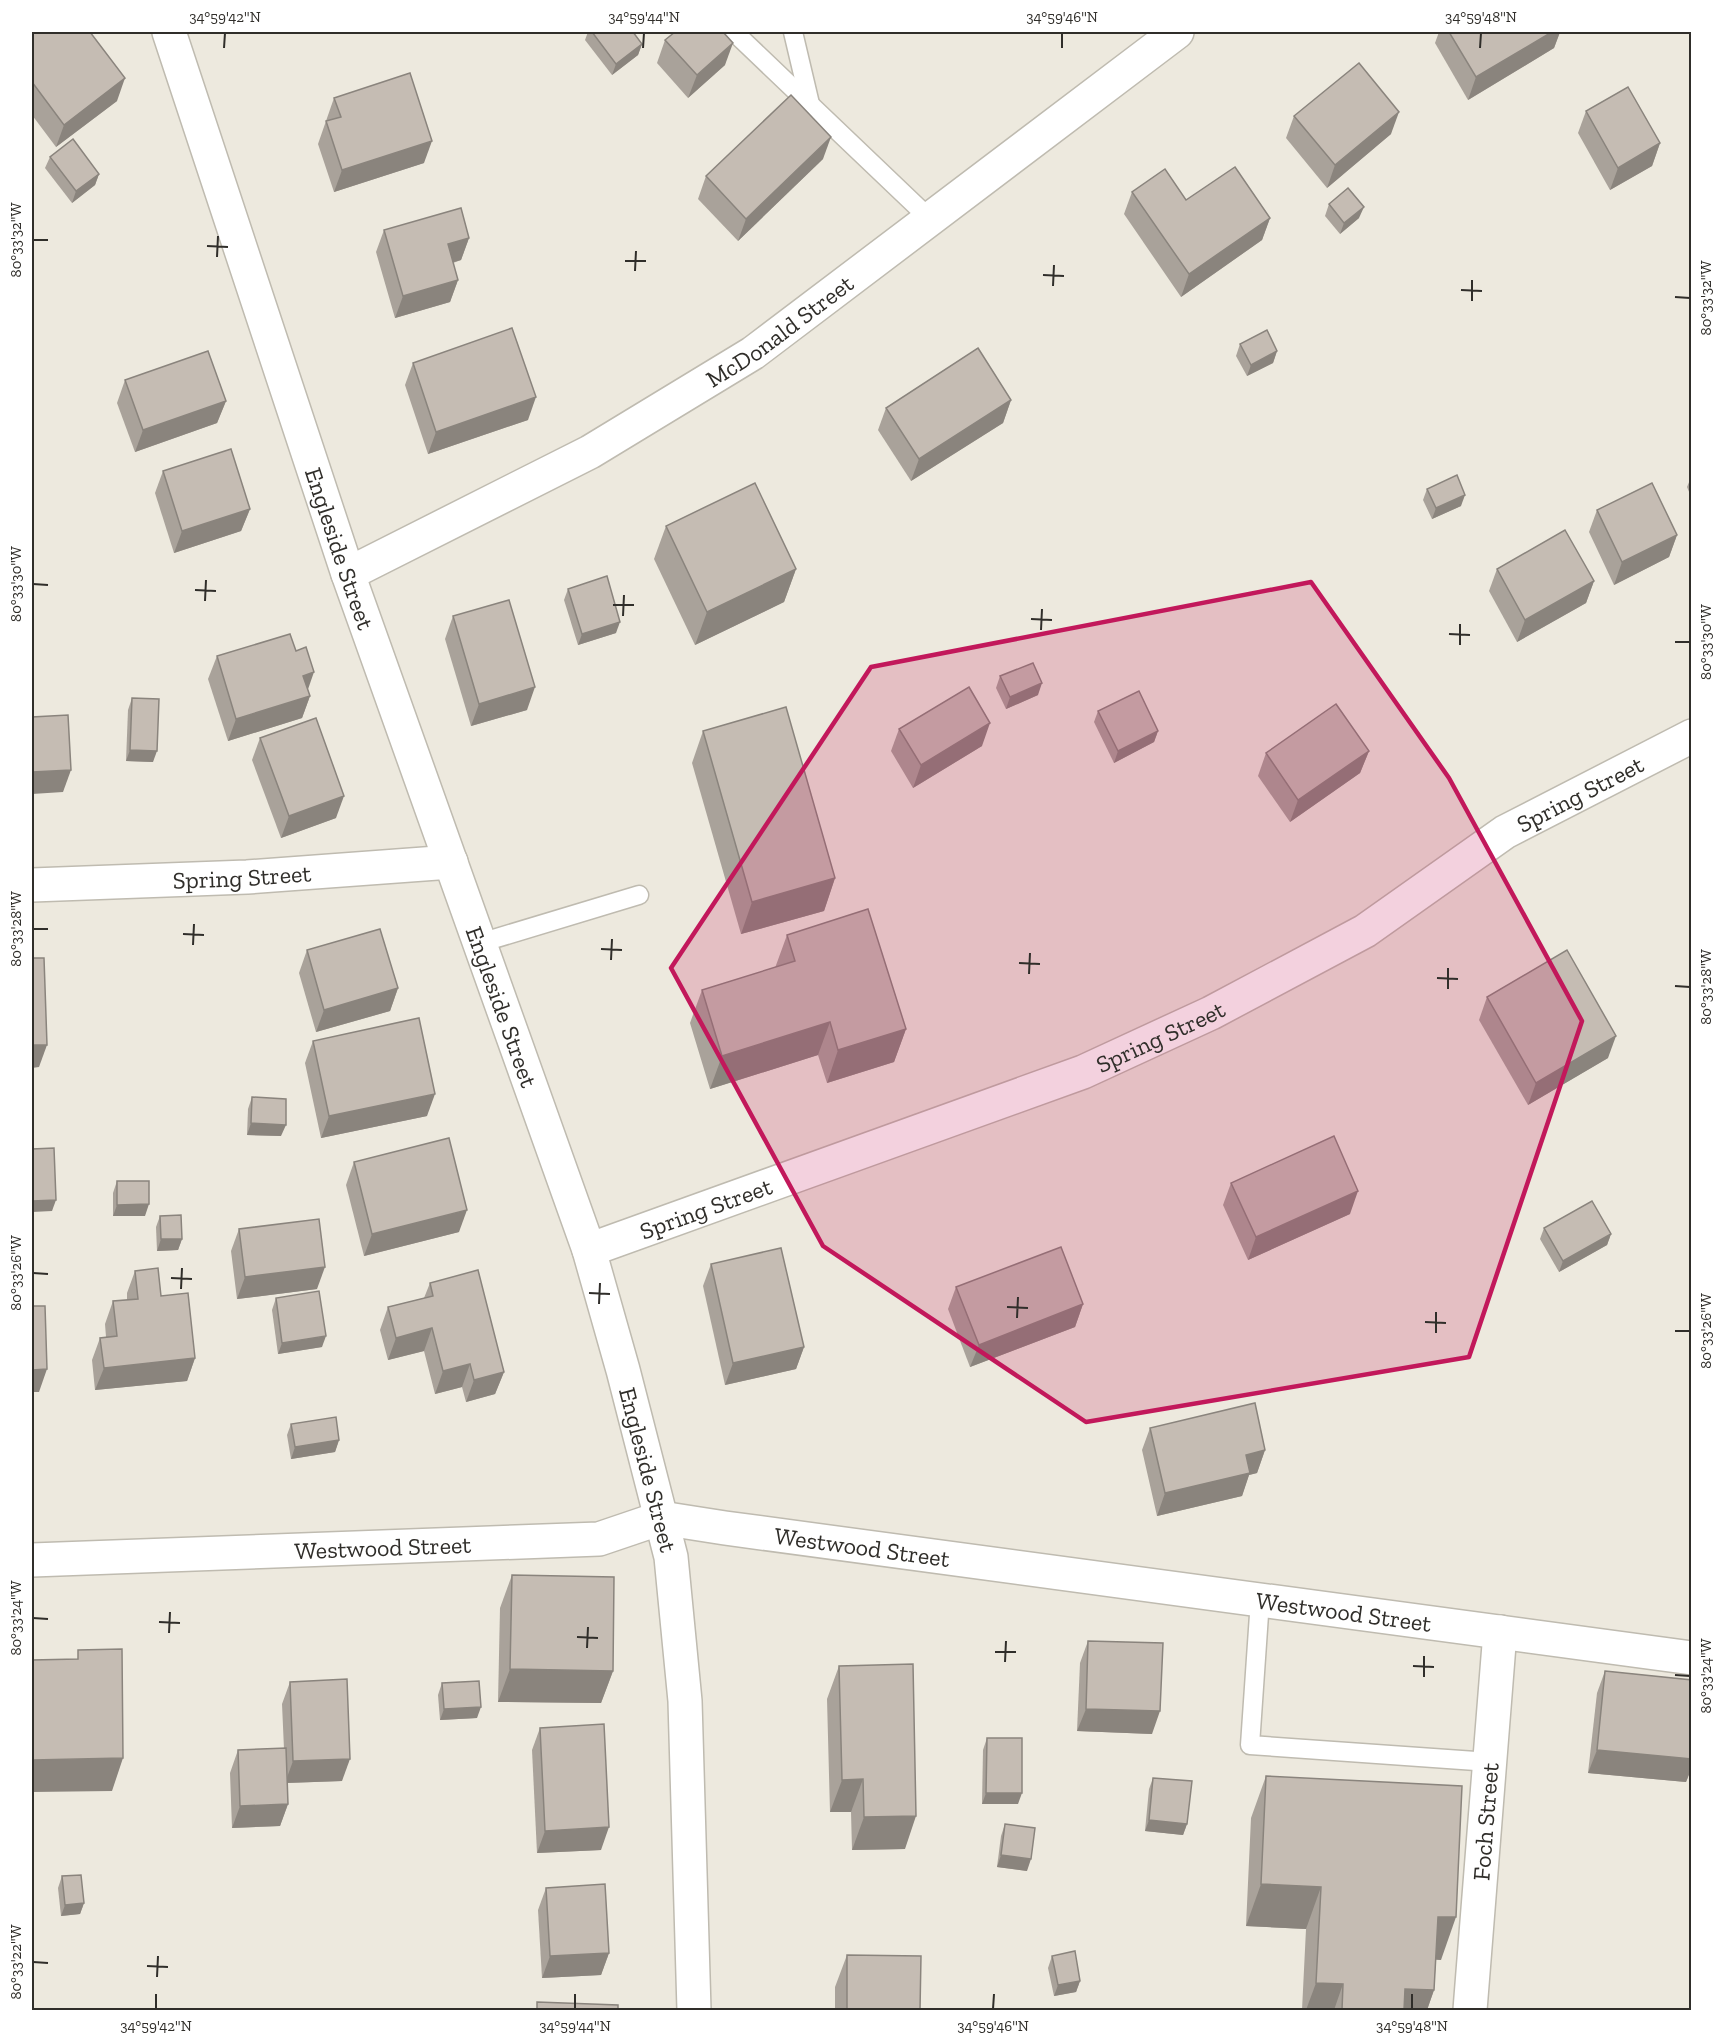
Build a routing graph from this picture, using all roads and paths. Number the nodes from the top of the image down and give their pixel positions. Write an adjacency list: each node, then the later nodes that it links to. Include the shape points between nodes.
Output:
1 (169, 32): 7 (street, Engleside Street)
2 (734, 32): 5 (lane)
3 (793, 32): 5 (lane)
4 (1177, 32): 6 (street, McDonald Street)
5 (810, 104): 6 (lane)
6 (930, 219): 7 (street, McDonald Street, via 753,353 590,452)
7 (348, 574): 9 (street, Engleside Street)
8 (1692, 736): 13 (street, Spring Street, via 1505,832 1365,931 1211,1013 1083,1072)
9 (451, 862): 10 (street, Spring Street, via 247,877); 12 (street, Engleside Street)
10 (32, 885)
11 (639, 896): 12 (lane)
12 (480, 943): 13 (street, Engleside Street)
13 (589, 1250): 14 (street, Engleside Street)
14 (661, 1518): 15 (street, Westwood Street, via 599,1539); 16 (street, Westwood Street); 20 (street, Engleside Street, via 671,1557 685,1701)
15 (32, 1560)
16 (1260, 1600): 17 (street, Westwood Street); 19 (lane, via 1250,1745)
17 (1500, 1632): 18 (street, Westwood Street); 19 (street, Foch Street)
18 (1692, 1658)
19 (1490, 1762): 21 (street, Foch Street)
20 (694, 2010)
21 (1470, 2010)

